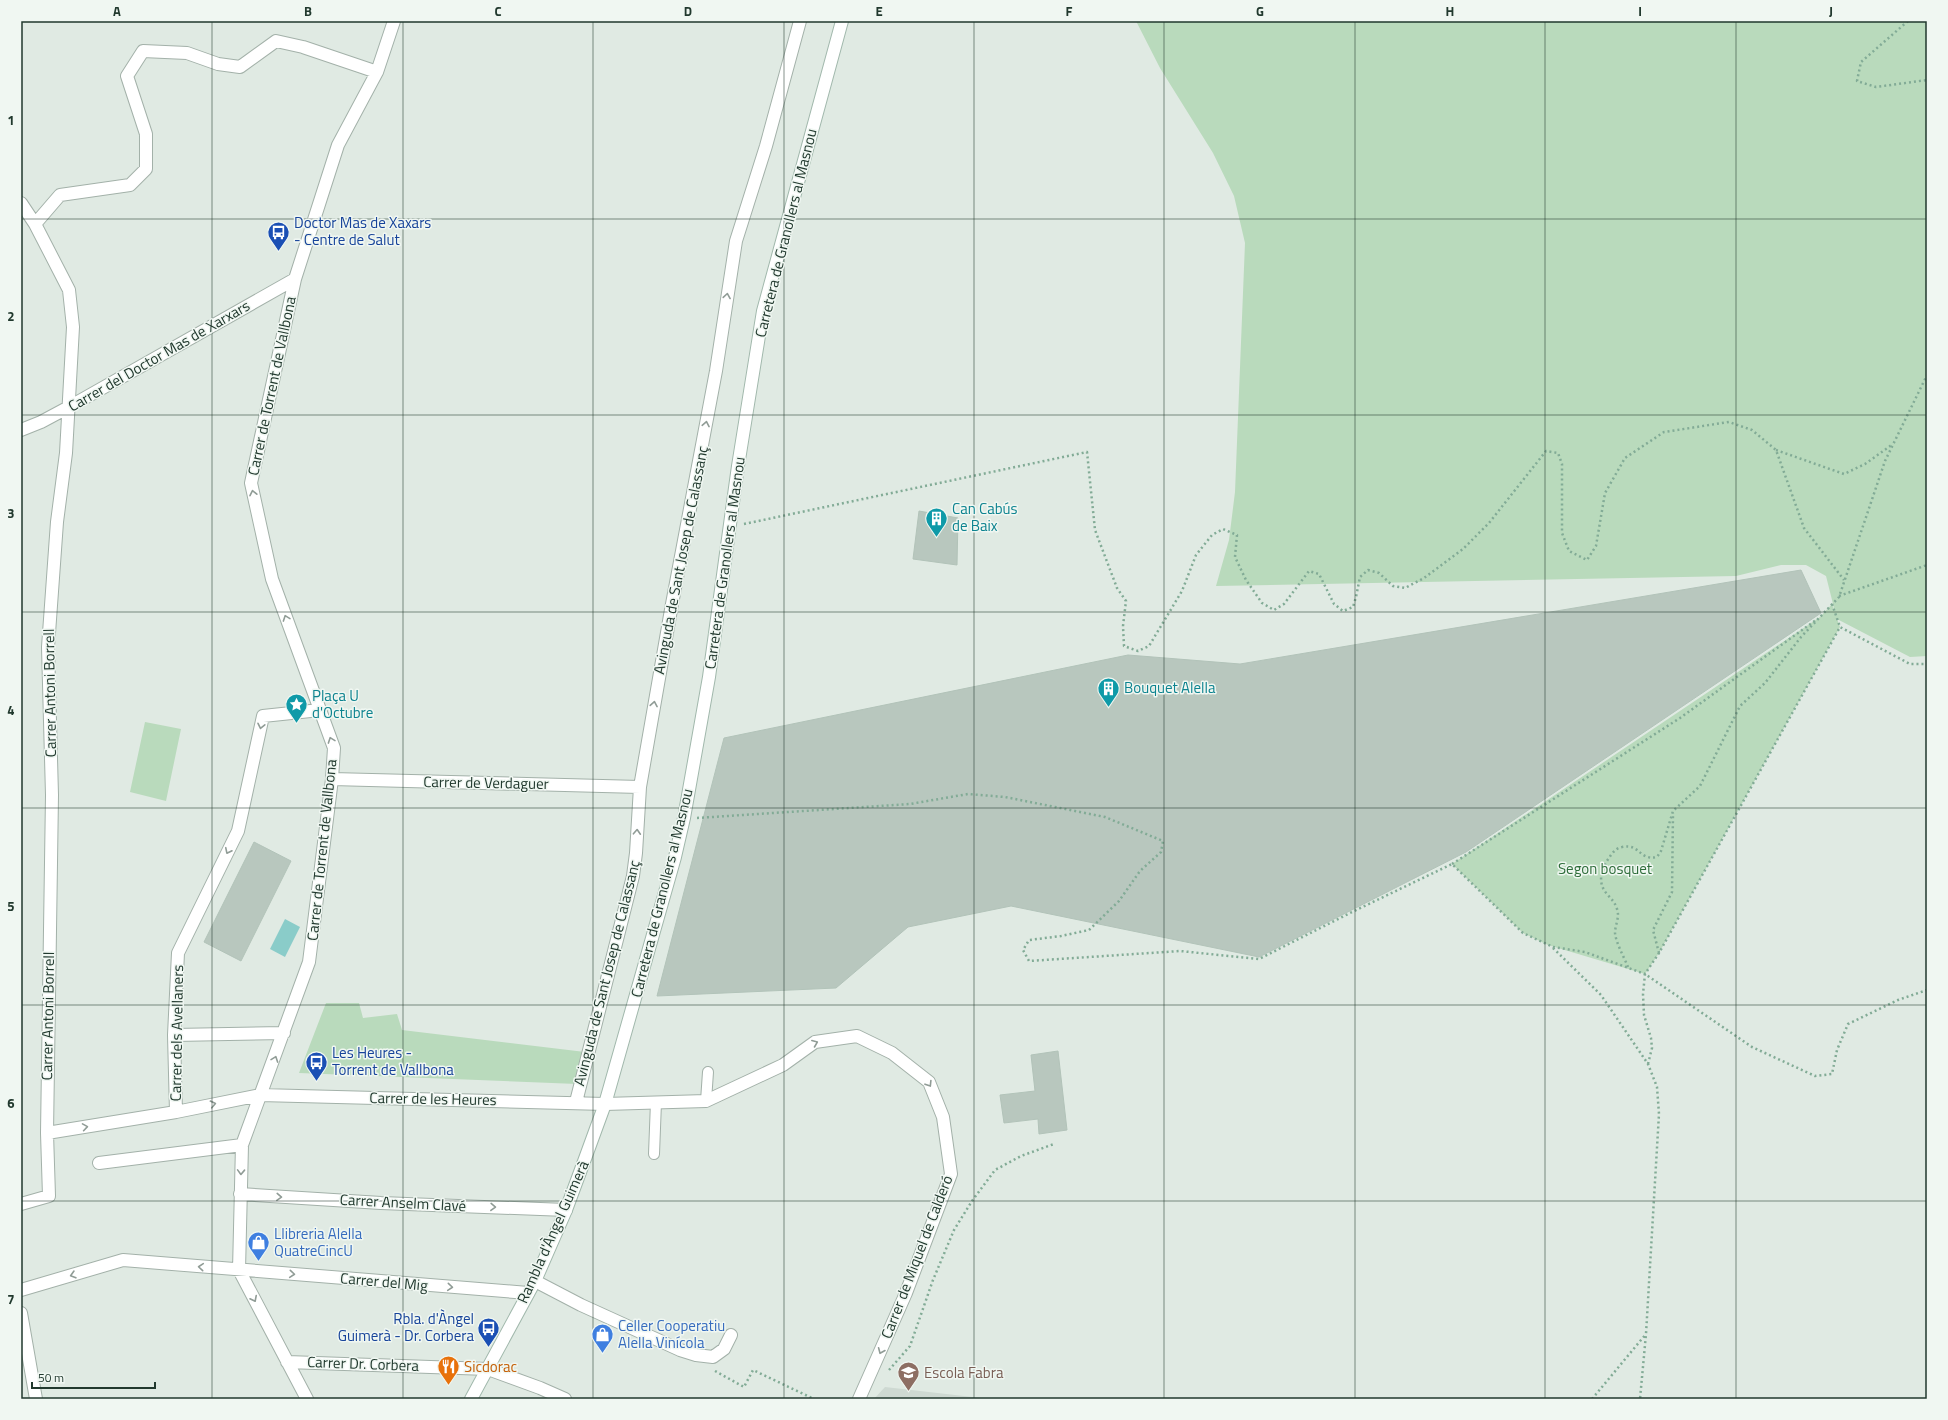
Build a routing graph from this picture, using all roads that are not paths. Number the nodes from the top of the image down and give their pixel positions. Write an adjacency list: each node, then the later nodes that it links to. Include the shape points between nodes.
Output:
1 (394, 21): 4 (street, Carrer de Torrent de Vallbona)
2 (800, 21): 12 (street, Avinguda de Sant Josep de Calassanç, one-way to 2, via 716,370 736,241 766,146)
3 (842, 21): 20 (street, Carretera de Granollers al Masnou, via 763,311 709,677 684,818)
4 (376, 72): 6 (street, via 303,47 276,41 240,67 218,64 187,53 143,51 127,76 146,134 146,169 130,185 60,195); 7 (street, Carrer de Torrent de Vallbona, via 338,145)
5 (21, 203): 6 (street, Carrer Antoni Borrell)
6 (35, 224): 8 (street, Carrer Antoni Borrell, via 69,290 73,327)
7 (295, 279): 8 (street, Carrer del Doctor Mas de Xarxars); 10 (street, Carrer de Torrent de Vallbona, one-way to 7, via 272,579 251,483)
8 (69, 407): 9 (street, Carrer del Doctor Mas de Xarxars); 22 (street, Carrer Antoni Borrell, via 48,647 52,795)
9 (21, 430)
10 (320, 710): 11 (street, Carrer de Torrent de Vallbona, one-way to 10, via 334,748); 14 (street, Carrer dels Avellaners, one-way to 14, via 263,716 238,831 178,953)
11 (332, 779): 12 (street, Carrer de Verdaguer); 13 (street, Carrer de Torrent de Vallbona, via 309,962)
12 (640, 787): 18 (street, Avinguda de Sant Josep de Calassanç, one-way to 12, via 628,902 636,853)
13 (284, 1033): 14 (street); 16 (street, Carrer de Torrent de Vallbona, one-way to 13)
14 (174, 1035): 21 (street, Carrer dels Avellaners)
15 (708, 1072): 17 (lane)
16 (260, 1095): 18 (street, Carrer de les Heures); 21 (street, Carrer de les Heures, one-way to 16); 23 (street, Carrer de Torrent de Vallbona)
17 (706, 1101): 19 (street, Carrer de Miquel de Calderó); 42 (street, Carrer de Miquel de Calderó, one-way to 42, via 783,1065 815,1042 857,1036 892,1053 929,1082 942,1117 951,1174 906,1293)
18 (576, 1102): 20 (street, Carrer de les Heures)
19 (656, 1102): 20 (street, Carrer de Miquel de Calderó); 24 (lane)
20 (605, 1104): 28 (street, Rambla d'Àngel Guimerà)
21 (176, 1112): 22 (street, Carrer de les Heures, one-way to 21)
22 (46, 1133): 27 (street, Carrer Antoni Borrell, via 48,1196)
23 (242, 1144): 25 (street); 26 (street, Carrer de Torrent de Vallbona, one-way to 26)
24 (654, 1154)
25 (99, 1163)
26 (240, 1194): 28 (street, Carrer Anselm Clavé, one-way to 28, via 381,1203); 29 (street, Carrer de Torrent de Vallbona)
27 (21, 1204)
28 (566, 1210): 30 (street, Rambla d'Àngel Guimerà)
29 (240, 1270): 31 (street, Carrer del Mig, one-way to 31, via 123,1260); 32 (street, Carrer del Mig, one-way to 32); 35 (street, Carrer de Torrent de Vallbona, one-way to 35)
30 (535, 1281): 32 (street, Rambla d'Àngel Guimerà); 34 (street, via 680,1350 713,1357 724,1349)
31 (21, 1290)
32 (528, 1293): 36 (street, Rambla d'Àngel Guimerà)
33 (21, 1313): 37 (street)
34 (731, 1335)
35 (287, 1362): 36 (street, Carrer Dr. Corbera); 39 (street, Carrer de Torrent de Vallbona)
36 (488, 1369): 40 (street, Rambla d'Àngel Guimerà); 41 (street, Carrer Dr. Corbera)
37 (26, 1372): 38 (street)
38 (36, 1399)
39 (307, 1399)
40 (471, 1399)
41 (565, 1399)
42 (859, 1399)

